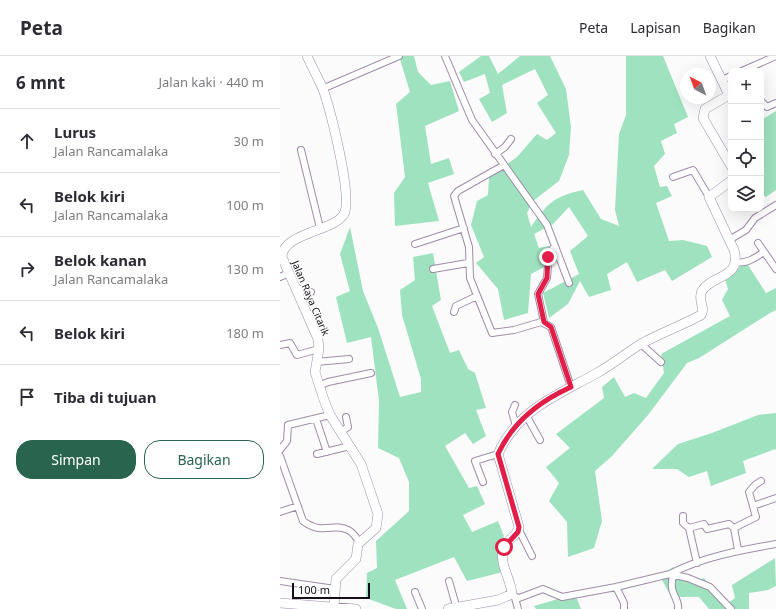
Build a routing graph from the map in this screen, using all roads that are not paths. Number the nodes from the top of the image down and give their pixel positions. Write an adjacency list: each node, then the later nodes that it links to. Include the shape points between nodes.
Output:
1 (307, 56): 8 (street, Jalan Raya Citarik)
2 (398, 56): 8 (street)
3 (445, 56): 14 (street, via 472,120)
4 (710, 56): 7 (street)
5 (776, 56): 6 (street)
6 (749, 68)
7 (727, 78)
8 (322, 89): 21 (street, Jalan Raya Citarik, via 343,171 346,208 340,219)
9 (728, 95): 15 (street, via 707,108 703,115)
10 (776, 103): 11 (street, via 767,107)
11 (764, 104)
12 (511, 139): 14 (street)
13 (302, 150): 21 (street)
14 (495, 154): 16 (street)
15 (728, 161)
16 (504, 165): 22 (street, via 458,191 454,196); 26 (street, via 547,225)
17 (673, 177): 19 (street, via 693,170)
18 (728, 183): 19 (street)
19 (709, 197): 23 (street)
20 (776, 205): 23 (street, via 755,218 746,230)
21 (320, 228): 28 (street, Jalan Raya Citarik, via 298,238)
22 (464, 228): 25 (street); 30 (street, via 469,247)
23 (729, 240): 29 (street)
24 (758, 243): 27 (street)
25 (415, 244)
26 (555, 246): 35 (street); 40 (street, via 549,254 547,278 538,294)
27 (764, 252): 29 (street, via 748,261); 32 (street)
28 (281, 253): 33 (street, Jalan Raya Citarik)
29 (736, 262): 41 (street, via 725,275 702,291 701,315)
30 (468, 263): 31 (street); 38 (street, via 470,278)
31 (433, 269)
32 (776, 269)
33 (290, 273): 34 (street); 36 (street, Jalan Raya Citarik)
34 (280, 277)
35 (569, 283)
36 (296, 288): 37 (street); 43 (street, Jalan Raya Citarik, via 318,339)
37 (311, 292)
38 (477, 296): 39 (street, via 456,306); 40 (street, via 490,331 494,334)
39 (454, 312)
40 (544, 322): 49 (street, via 551,327)
41 (641, 344): 46 (street); 49 (street)
42 (280, 345): 43 (street, via 290,343 297,355)
43 (319, 348): 45 (street, Jalan Raya Citarik)
44 (349, 359): 45 (street)
45 (316, 362): 48 (street, Jalan Raya Citarik)
46 (661, 362)
47 (371, 373): 48 (street)
48 (319, 386): 51 (street, Jalan Raya Citarik)
49 (571, 387): 52 (street, via 543,402)
50 (515, 405): 56 (street, via 512,412)
51 (330, 415): 54 (street); 58 (street, Jalan Raya Citarik)
52 (526, 416): 56 (street); 59 (street)
53 (346, 417): 58 (street, via 348,427)
54 (316, 419): 55 (street); 62 (street)
55 (288, 425): 57 (street); 61 (street, via 287,441)
56 (516, 426): 64 (street)
57 (280, 427)
58 (340, 432): 60 (street, Jalan Raya Citarik)
59 (540, 440)
60 (350, 446): 62 (street); 76 (street, Jalan Raya Citarik, via 361,464 378,514 376,528)
61 (280, 450)
62 (327, 452): 63 (street)
63 (317, 454)
64 (498, 454): 67 (street, via 475,461); 75 (street)
65 (280, 456): 69 (street)
66 (761, 481): 70 (street, via 749,492)
67 (483, 482)
68 (776, 498): 70 (street)
69 (298, 506): 71 (street); 76 (street, via 303,521 312,527 346,529)
70 (753, 506): 74 (street, via 756,517)
71 (280, 512)
72 (683, 516): 73 (street, via 683,523)
73 (689, 528): 74 (street, via 704,524 707,529 729,524); 80 (street)
74 (734, 528): 78 (street)
75 (519, 530): 79 (street); 87 (street, via 506,543 503,552 503,563)
76 (359, 541): 85 (street, via 356,559 338,577)
77 (776, 544): 78 (street)
78 (738, 550): 80 (street)
79 (532, 556)
80 (697, 563): 81 (street)
81 (672, 575): 84 (street); 97 (street, via 671,589 678,602); 98 (street, via 710,587)
82 (449, 581): 92 (street)
83 (280, 582): 85 (street)
84 (616, 587): 87 (street, via 562,597 543,589 519,598); 96 (street, via 624,603)
85 (335, 589): 91 (street)
86 (415, 592): 94 (street)
87 (513, 596): 92 (street); 95 (street)
88 (280, 603): 89 (street)
89 (304, 606): 90 (street)
90 (320, 607): 91 (street)
91 (338, 608): 93 (street)
92 (454, 608)
93 (356, 609)
94 (422, 609)
95 (518, 609)
96 (624, 609)
97 (678, 609)
98 (731, 609)

